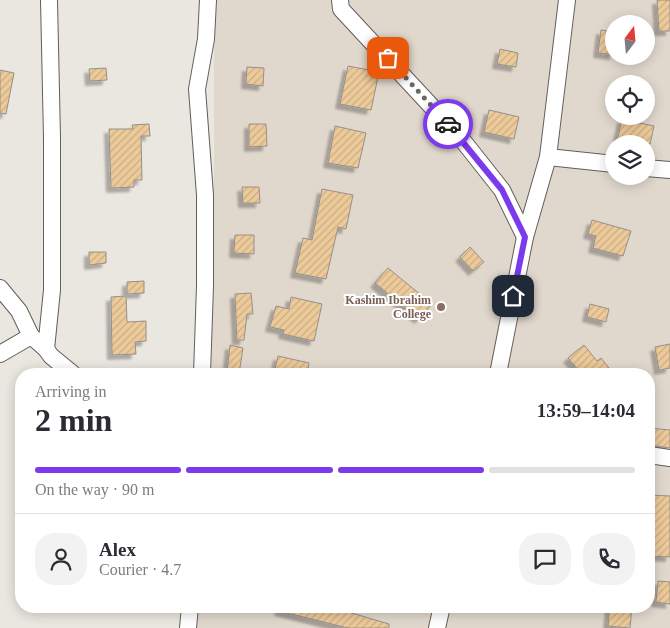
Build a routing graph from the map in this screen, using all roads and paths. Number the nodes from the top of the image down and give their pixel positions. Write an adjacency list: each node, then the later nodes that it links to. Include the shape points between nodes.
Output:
1 (49, 0): 12 (street, via 52,280)
2 (208, 0): 15 (street, via 198,89 205,195)
3 (340, 0): 9 (street, via 342,9 460,137 502,190)
4 (567, 0): 5 (street)
5 (548, 158): 6 (street); 9 (street)
6 (605, 163)
7 (655, 169): 8 (street)
8 (670, 170)
9 (525, 237): 16 (street)
10 (0, 288): 11 (street, via 19,311)
11 (32, 336): 12 (street); 13 (street)
12 (46, 349): 14 (street)
13 (0, 354)
14 (66, 368)
15 (202, 368)
16 (499, 368)
17 (655, 456): 18 (street)
18 (670, 458)
19 (189, 613): 21 (street)
20 (440, 613): 22 (street)
21 (188, 628)
22 (437, 628)

